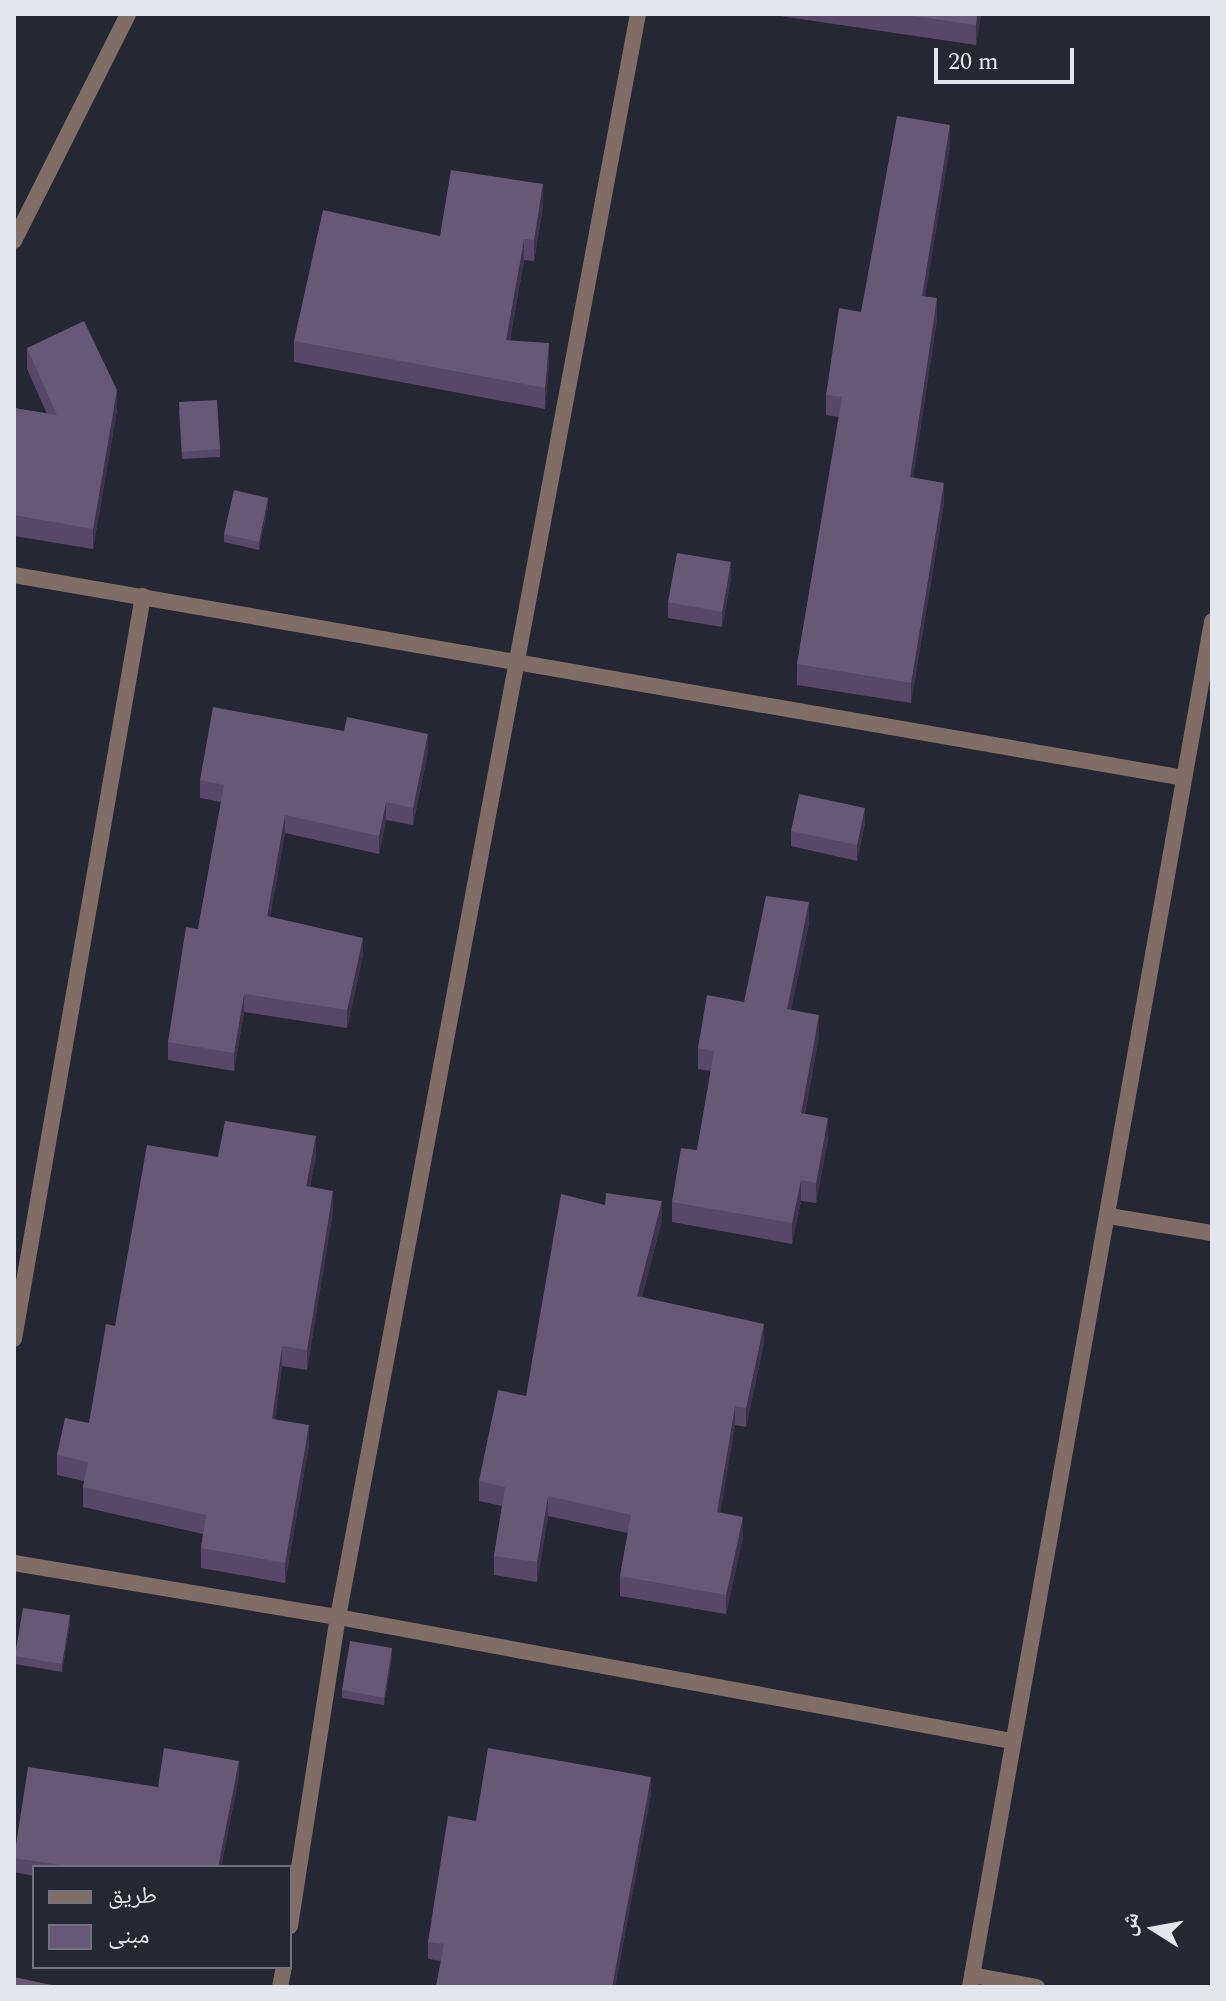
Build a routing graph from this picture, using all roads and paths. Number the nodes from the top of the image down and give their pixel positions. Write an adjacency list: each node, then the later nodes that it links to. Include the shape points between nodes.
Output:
1 (128, 14): 3 (street)
2 (638, 14): 7 (street)
3 (14, 241)
4 (14, 575): 5 (street)
5 (143, 596): 7 (street); 11 (street)
6 (1212, 621): 8 (street)
7 (516, 665): 8 (street); 13 (street)
8 (1184, 778): 9 (street)
9 (1109, 1216): 10 (street); 14 (street)
10 (1212, 1233)
11 (14, 1339)
12 (14, 1563): 13 (street)
13 (338, 1617): 14 (street); 15 (street)
14 (1011, 1741): 16 (street)
15 (292, 1913)
16 (971, 1981): 17 (street)
17 (1037, 1987)

